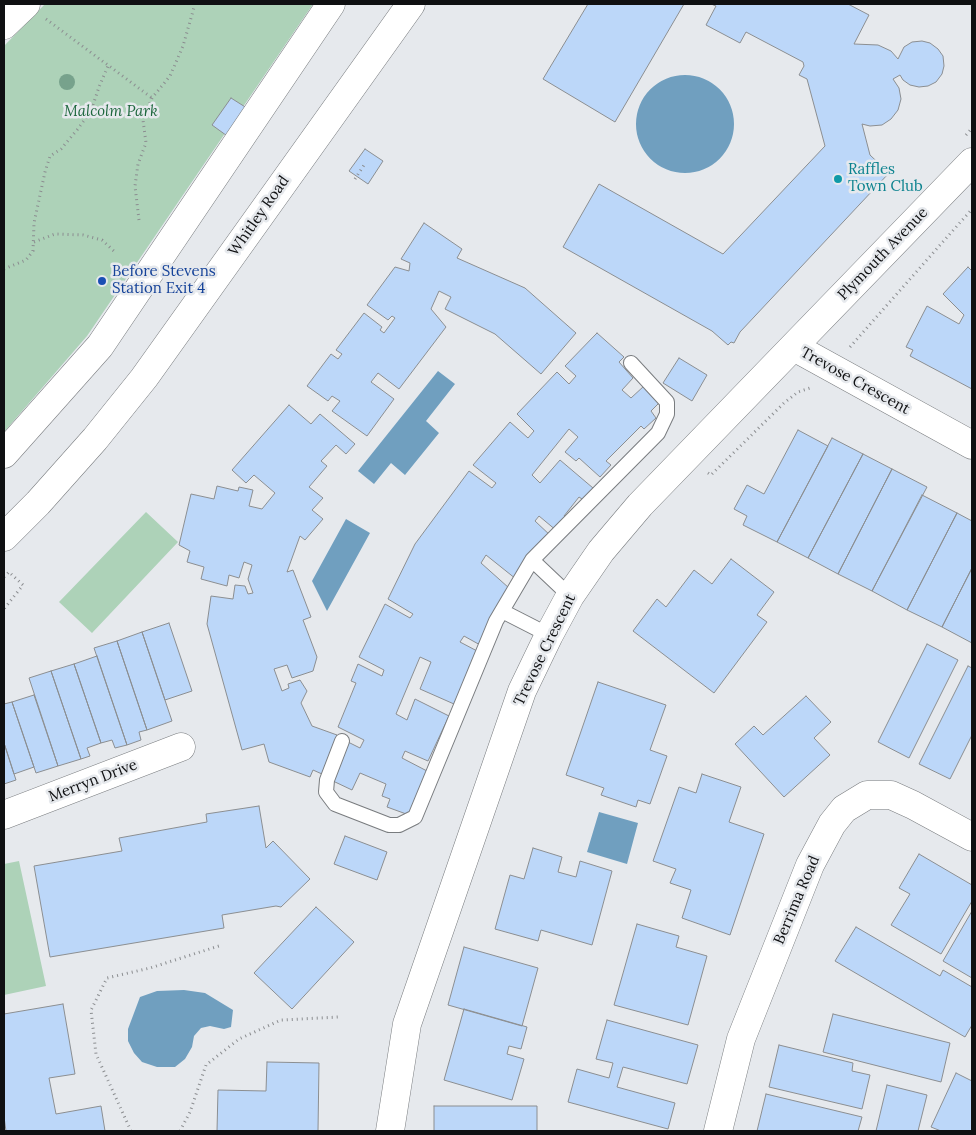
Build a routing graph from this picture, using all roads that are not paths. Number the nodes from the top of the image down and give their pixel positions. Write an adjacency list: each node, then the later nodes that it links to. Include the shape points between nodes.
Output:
1 (26, 4): 4 (street)
2 (331, 4): 9 (street, via 100,346)
3 (411, 4): 10 (street, Whitley Road, via 144,378 95,439)
4 (4, 25)
5 (972, 162): 6 (street, Plymouth Avenue)
6 (794, 347): 8 (street, Trevose Crescent); 12 (street, Trevose Crescent, via 640,505 601,551)
7 (630, 363): 11 (lane, via 667,402 667,414 658,433)
8 (972, 444)
9 (4, 454)
10 (4, 538)
11 (532, 560): 12 (lane); 13 (lane)
12 (570, 596): 14 (street, Trevose Crescent)
13 (502, 611): 14 (lane); 15 (lane, via 415,818 400,826 389,825 335,804 326,792 327,780)
14 (549, 635): 19 (street, Trevose Crescent, via 522,691 407,1024)
15 (342, 741)
16 (181, 748): 17 (street, Merryn Drive)
17 (4, 815)
18 (972, 837): 20 (street, Berrima Road, via 891,795 867,795 844,809 810,865 741,1039)
19 (390, 1131)
20 (718, 1131)

